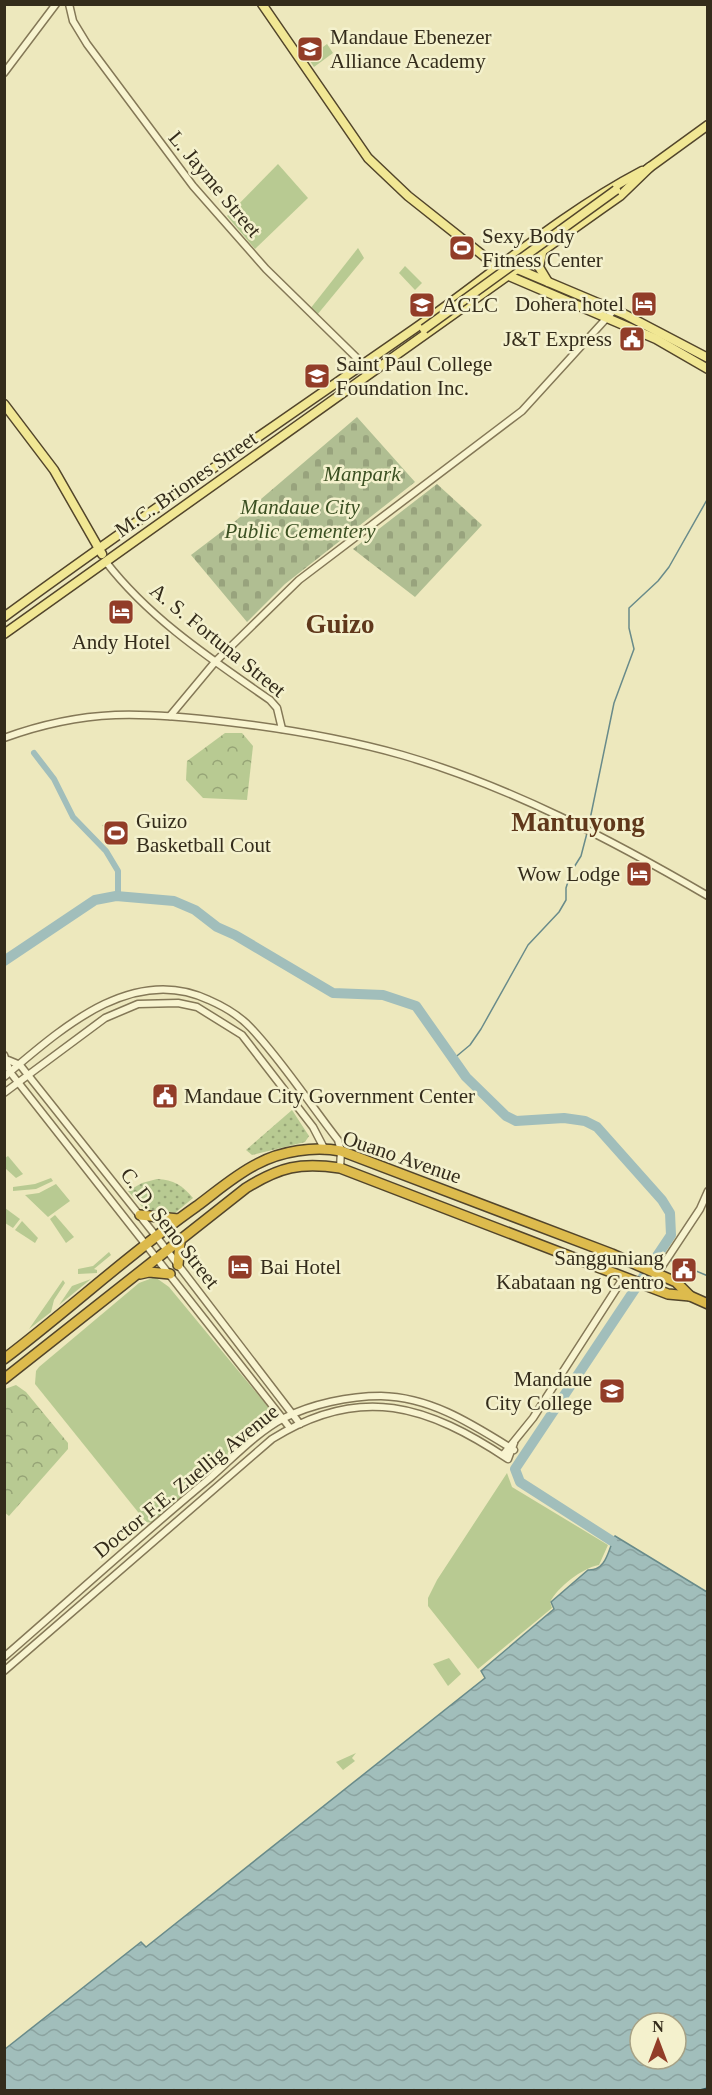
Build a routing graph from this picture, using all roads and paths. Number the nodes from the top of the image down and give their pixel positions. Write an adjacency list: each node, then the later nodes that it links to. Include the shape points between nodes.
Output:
1 (56, 4): 4 (street)
2 (69, 4): 22 (street, L. Jayme Street, via 73,21 87,44 193,186 266,269)
3 (262, 4): 8 (main road, via 379,171)
4 (4, 73)
5 (708, 125): 6 (main road, M.C. Briones Street)
6 (650, 166): 7 (main road, M.C. Briones Street, via 620,196); 9 (main road, M.C. Briones Street); 18 (main road, M.C. Briones Street, bridge)
7 (542, 252): 11 (main road, M.C. Briones Street); 14 (main road, via 539,270)
8 (489, 258): 9 (main road); 10 (main road)
9 (505, 261): 10 (main road, M.C. Briones Street); 11 (main road)
10 (496, 268): 12 (main road); 13 (main road, M.C. Briones Street)
11 (518, 270): 12 (main road, M.C. Briones Street); 14 (main road)
12 (509, 276): 15 (main road); 16 (main road, M.C. Briones Street)
13 (484, 278): 16 (main road, via 493,280); 19 (main road, M.C. Briones Street)
14 (550, 284): 17 (main road)
15 (528, 285): 16 (main road, via 510,283); 17 (main road)
16 (493, 288): 21 (main road, M.C. Briones Street)
17 (611, 313): 20 (main road, via 662,332); 23 (main road); 29 (street, via 522,411 299,580)
18 (421, 331): 19 (main road, M.C. Briones Street); 21 (main road, M.C. Briones Street)
19 (382, 351): 22 (main road, M.C. Briones Street)
20 (708, 358)
21 (387, 362): 26 (main road, M.C. Briones Street)
22 (363, 364): 25 (main road, M.C. Briones Street)
23 (708, 369)
24 (4, 404): 25 (main road, A. S. Fortuna Street, via 54,470)
25 (100, 550): 26 (main road, A. S. Fortuna Street); 27 (main road, M.C. Briones Street)
26 (106, 562): 28 (main road, M.C. Briones Street); 29 (street, A. S. Fortuna Street, via 129,591)
27 (4, 617)
28 (4, 634)
29 (215, 662): 30 (street); 31 (street, A. S. Fortuna Street, via 278,708)
30 (170, 716): 31 (street); 32 (street, via 124,713 73,717)
31 (282, 729): 33 (street, via 352,742 429,764 498,790 592,834)
32 (4, 738)
33 (708, 896)
34 (6, 1057): 35 (street, C. D. Seno Street); 36 (street, C. D. Seno Street)
35 (20, 1065): 36 (street); 37 (street, C. D. Seno Street); 43 (street, via 81,1018 118,996 149,989 186,992 221,1005 251,1028 338,1140)
36 (7, 1074): 38 (street, C. D. Seno Street)
37 (28, 1075): 38 (street); 40 (street, C. D. Seno Street); 42 (street, via 122,1009 156,1002 197,1007 242,1035 313,1127)
38 (18, 1082): 39 (street); 41 (street, C. D. Seno Street)
39 (4, 1093)
40 (77, 1136): 41 (street); 46 (street, C. D. Seno Street)
41 (67, 1143): 50 (street, C. D. Seno Street)
42 (325, 1150): 43 (highway, Ouano Avenue); 47 (highway, Ouano Avenue, via 288,1153 256,1164)
43 (341, 1151): 44 (street); 54 (highway, Ouano Avenue)
44 (340, 1168): 49 (highway, Ouano Avenue, via 291,1166 270,1173); 57 (highway, Ouano Avenue)
45 (708, 1191): 54 (street)
46 (140, 1215): 47 (highway); 48 (street, C. D. Seno Street)
47 (178, 1219): 48 (highway, Ouano Avenue)
48 (156, 1236): 50 (highway, Ouano Avenue); 51 (street, C. D. Seno Street)
49 (180, 1242): 51 (highway, Ouano Avenue); 53 (highway)
50 (145, 1243): 52 (street, C. D. Seno Street); 61 (highway, Ouano Avenue)
51 (168, 1252): 52 (highway, Ouano Avenue); 53 (street, C. D. Seno Street)
52 (158, 1259): 55 (street, C. D. Seno Street); 56 (highway, Ouano Avenue)
53 (178, 1265): 63 (street, C. D. Seno Street)
54 (659, 1271): 58 (street); 59 (highway, Ouano Avenue)
55 (170, 1274): 56 (highway); 64 (street, C. D. Seno Street)
56 (137, 1275): 62 (highway, Ouano Avenue)
57 (624, 1278): 58 (highway, Ouano Avenue); 67 (street)
58 (649, 1286): 59 (highway, Ouano Avenue)
59 (690, 1296): 60 (highway)
60 (708, 1304)
61 (4, 1359)
62 (4, 1379)
63 (293, 1414): 64 (street, Doctor F.E. Zuellig Avenue); 65 (street, C. D. Seno Street); 67 (street, Doctor F.E. Zuellig Avenue, via 349,1399 381,1396 415,1401 460,1417)
64 (283, 1419): 66 (street, C. D. Seno Street); 68 (street, Doctor F.E. Zuellig Avenue, via 183,1500)
65 (300, 1424): 66 (street, Doctor F.E. Zuellig Avenue); 67 (street, Doctor F.E. Zuellig Avenue, via 351,1408 382,1407 413,1411 456,1426 505,1457)
66 (290, 1428): 69 (street, Doctor F.E. Zuellig Avenue)
67 (512, 1446)
68 (4, 1657)
69 (4, 1671)

